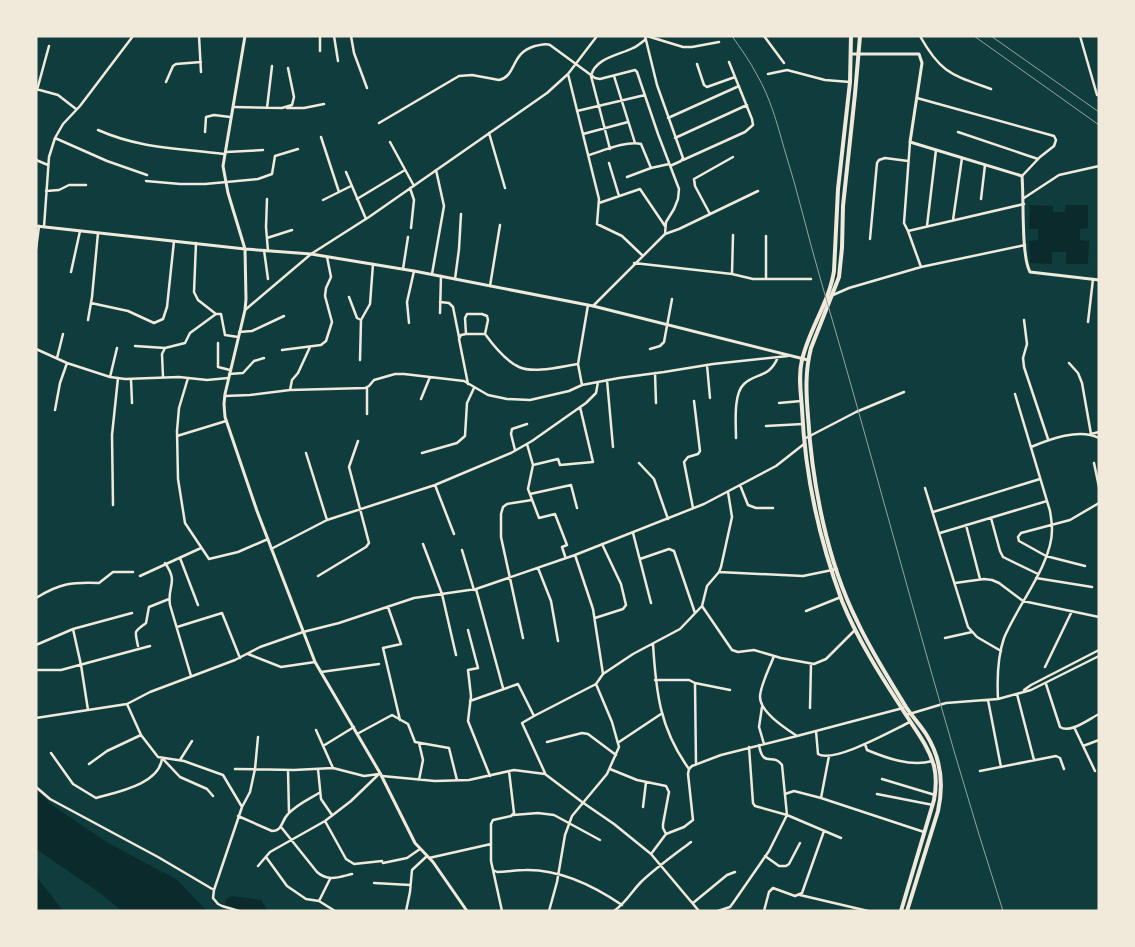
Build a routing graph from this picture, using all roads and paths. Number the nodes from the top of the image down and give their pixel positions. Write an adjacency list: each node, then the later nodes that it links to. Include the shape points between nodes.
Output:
1 (199, 36): 20 (street)
2 (245, 36): 46 (street)
3 (320, 36): 16 (street)
4 (334, 36): 19 (street)
5 (351, 36): 36 (street)
6 (597, 36): 23 (street)
7 (764, 36): 22 (street)
8 (851, 36): 17 (main road)
9 (860, 36): 18 (main road)
10 (920, 36): 37 (street, via 942,68)
11 (1080, 36): 40 (street)
12 (132, 37): 49 (street)
13 (646, 37): 14 (street, via 692,48); 30 (street, via 633,48 597,65); 52 (street)
14 (719, 42)
15 (49, 46): 38 (street)
16 (320, 51)
17 (851, 54): 18 (street); 34 (main road)
18 (859, 54): 41 (street, via 919,54 922,63); 153 (main road, via 843,206 840,277)
19 (338, 61)
20 (201, 62): 27 (street); 33 (street, via 176,64)
21 (729, 62): 32 (street)
22 (784, 63)
23 (575, 64): 28 (street); 30 (street); 54 (street, via 547,44 528,48 518,56 503,79 459,76)
24 (697, 64): 32 (street, via 707,87)
25 (272, 66): 47 (street)
26 (288, 68): 48 (street, via 294,100)
27 (202, 72)
28 (568, 74): 50 (street); 59 (street)
29 (768, 74): 34 (street, via 788,70 825,80)
30 (591, 76): 31 (street, via 600,79); 45 (street)
31 (614, 76): 39 (street, via 635,70); 42 (street)
32 (735, 77): 35 (street)
33 (166, 82)
34 (850, 82): 188 (main road, via 832,284)
35 (739, 86): 44 (street); 52 (street)
36 (367, 88)
37 (991, 89)
38 (37, 90): 49 (street, via 58,95)
39 (645, 95): 42 (street); 81 (street)
40 (1097, 95)
41 (916, 97): 65 (street); 75 (street, via 1054,136 1054,146)
42 (622, 100): 45 (street); 53 (street)
43 (324, 104): 48 (street)
44 (747, 105): 63 (street); 77 (street, via 753,122 750,128)
45 (599, 106): 50 (street); 55 (street)
46 (232, 107): 47 (street); 51 (street)
47 (267, 108): 48 (street)
48 (286, 108)
49 (76, 109): 61 (street)
50 (578, 111): 60 (street)
51 (230, 117): 57 (street, via 206,116); 71 (street)
52 (668, 118): 63 (street)
53 (628, 122): 55 (street); 66 (street)
54 (379, 123)
55 (605, 129): 60 (street); 68 (street)
56 (98, 130): 71 (street, via 116,138 164,149)
57 (205, 132)
58 (958, 132): 75 (street)
59 (489, 134): 86 (street); 97 (street)
60 (583, 134): 72 (street)
61 (55, 138): 80 (street); 88 (street, via 107,162)
62 (321, 138): 100 (street)
63 (675, 138): 77 (street)
64 (390, 142): 85 (street)
65 (910, 142): 70 (street); 78 (street)
66 (635, 143): 68 (street); 84 (street, via 641,144)
67 (298, 149): 92 (street, via 275,156 269,176)
68 (610, 149): 72 (street)
69 (263, 150): 71 (street)
70 (936, 150): 74 (street); 115 (street)
71 (224, 153): 92 (street)
72 (589, 155): 107 (street)
73 (733, 157): 110 (street, via 694,179)
74 (962, 158): 82 (street); 112 (street)
75 (1038, 159): 89 (street)
76 (36, 160): 80 (street)
77 (683, 160): 81 (street)
78 (908, 161): 121 (street, via 904,223); 128 (street, via 885,158 877,163)
79 (609, 163): 101 (street)
80 (48, 165): 98 (street)
81 (670, 165): 84 (street); 117 (street, via 679,193)
82 (985, 165): 89 (street); 105 (street)
83 (1099, 166): 102 (street, via 1059,175)
84 (651, 168): 90 (street)
85 (405, 170): 95 (street); 104 (street)
86 (436, 170): 95 (street); 144 (street, via 444,206)
87 (346, 172): 94 (street)
88 (147, 175)
89 (1022, 176): 102 (street)
90 (627, 177)
91 (146, 181): 92 (street, via 180,184)
92 (225, 181): 133 (street)
93 (86, 185): 98 (street, via 69,185)
94 (351, 186): 100 (street); 104 (street)
95 (414, 186): 96 (street)
96 (410, 188): 111 (street); 118 (street, via 414,200)
97 (505, 188)
98 (46, 191): 116 (street)
99 (758, 191): 110 (street)
100 (339, 192): 106 (street)
101 (619, 196): 107 (street); 117 (street, via 642,190)
102 (1024, 198): 108 (street)
103 (267, 199): 126 (street)
104 (357, 199): 111 (street)
105 (981, 199)
106 (322, 200)
107 (599, 203): 136 (street, via 597,224 622,236)
108 (1024, 204): 112 (street); 131 (street)
109 (462, 214): 149 (street)
110 (710, 214): 123 (street)
111 (366, 218): 135 (street)
112 (953, 220): 115 (street)
113 (500, 225): 152 (street)
114 (38, 226): 116 (street); 132 (street)
115 (927, 226): 121 (street)
116 (44, 227): 120 (street)
117 (666, 227): 123 (street)
118 (411, 228)
119 (292, 230): 126 (street)
120 (80, 231): 122 (street); 143 (street)
121 (908, 231): 140 (street)
122 (98, 233): 129 (street); 157 (street)
123 (665, 234): 136 (street)
124 (733, 235): 145 (street)
125 (766, 236): 150 (street)
126 (267, 238): 134 (street)
127 (408, 238): 141 (street)
128 (870, 240)
129 (174, 241): 130 (street); 157 (street, via 163,319 150,322 128,311)
130 (196, 244): 133 (street); 162 (street, via 194,292 198,300)
131 (1025, 245): 140 (street); 151 (street, via 1030,272)
132 (36, 249)
133 (245, 249): 134 (street); 160 (street)
134 (266, 250): 135 (street); 148 (street)
135 (311, 254): 137 (street); 160 (street)
136 (642, 255): 138 (street)
137 (327, 257): 139 (street); 178 (street, via 331,278 325,296 332,322 324,344)
138 (634, 263): 145 (street); 159 (street)
139 (373, 264): 141 (street); 165 (street, via 370,304)
140 (921, 267): 153 (street)
141 (403, 269): 142 (street)
142 (414, 271): 144 (street); 168 (street, via 407,302)
143 (71, 272)
144 (432, 274): 146 (street)
145 (732, 274): 150 (street)
146 (442, 276): 149 (street); 156 (street)
147 (811, 278): 150 (street)
148 (268, 279)
149 (455, 279): 152 (street)
150 (766, 279)
151 (1097, 280): 167 (street)
152 (490, 286): 158 (street)
153 (833, 295): 190 (main road)
154 (349, 297): 165 (street, via 357,318)
155 (672, 299): 169 (street)
156 (440, 302): 161 (street); 175 (street, via 453,307)
157 (91, 304): 164 (street)
158 (588, 305): 159 (street); 193 (street)
159 (593, 306): 169 (street)
160 (245, 310): 170 (street)
161 (440, 313)
162 (216, 314): 174 (street, via 221,314 225,335); 181 (street, via 190,334 185,343)
163 (284, 316): 170 (street, via 252,331)
164 (88, 320)
165 (361, 320): 189 (street)
166 (1024, 320): 233 (street, via 1027,344 1024,367)
167 (1088, 322)
168 (409, 323)
169 (668, 324): 182 (street, via 662,344); 185 (street)
170 (239, 332): 174 (street)
171 (63, 334): 186 (street)
172 (466, 334): 173 (street); 173 (street, via 465,318 470,313 487,316); 175 (street)
173 (485, 334): 193 (street, via 520,367 539,369)
174 (238, 337): 195 (street)
175 (459, 337): 205 (street)
176 (218, 343): 195 (street, via 218,367)
177 (135, 346): 181 (street)
178 (311, 346): 183 (street); 209 (street, via 292,380)
179 (36, 348): 186 (street)
180 (117, 348): 197 (street)
181 (165, 348): 201 (street, via 162,354)
182 (650, 349)
183 (282, 350)
184 (778, 356): 185 (street); 194 (street); 231 (street, via 772,368 742,387 736,410)
185 (792, 356): 188 (street)
186 (57, 358): 191 (street)
187 (264, 358): 195 (street, via 254,361 243,373)
188 (802, 359): 190 (street); 216 (main road, via 799,374)
189 (360, 360)
190 (808, 360): 230 (main road)
191 (67, 363): 197 (street); 221 (street)
192 (1069, 363): 228 (street, via 1082,383)
193 (578, 364): 206 (street)
194 (707, 365): 196 (street); 213 (street)
195 (229, 374): 202 (street, via 206,380); 212 (street)
196 (654, 374): 203 (street); 218 (street)
197 (110, 377): 199 (street)
198 (430, 377): 205 (street); 207 (street, via 399,373 374,380); 214 (street)
199 (118, 378): 200 (street); 255 (street, via 112,435)
200 (131, 378): 201 (street); 217 (street)
201 (163, 378): 202 (street)
202 (188, 378): 229 (street, via 179,408)
203 (607, 380): 204 (street); 238 (street)
204 (598, 382): 206 (street); 220 (street, via 596,393)
205 (468, 384): 208 (street)
206 (582, 385): 208 (street, via 539,399 519,401 488,395)
207 (367, 388): 209 (street); 222 (street)
208 (474, 388): 241 (street, via 467,403 465,436 457,443)
209 (290, 390): 212 (street)
210 (904, 392): 230 (street)
211 (1015, 394): 237 (street)
212 (224, 396): 223 (street)
213 (710, 398)
214 (421, 399)
215 (694, 401): 257 (street, via 700,451 684,462)
216 (801, 401): 219 (street); 225 (main road)
217 (132, 403)
218 (656, 403)
219 (778, 403)
220 (580, 407): 236 (street); 244 (street, via 593,462 560,465 558,459)
221 (55, 410)
222 (367, 414)
223 (226, 422): 229 (street); 269 (street)
224 (527, 424): 239 (street, via 512,429)
225 (802, 424): 226 (street); 235 (main road)
226 (766, 426)
227 (1099, 432): 228 (street)
228 (1091, 434): 232 (street); 233 (street)
229 (177, 436): 272 (street, via 183,517)
230 (809, 436): 235 (street); 283 (main road, via 814,484)
231 (736, 438)
232 (1099, 438)
233 (1048, 439): 237 (street)
234 (358, 441): 259 (street, via 349,467)
235 (804, 442): 247 (street, via 776,466); 283 (main road, via 813,501)
236 (527, 444): 239 (street); 244 (street)
237 (1031, 446): 245 (street)
238 (614, 447)
239 (516, 450): 246 (street)
240 (306, 453): 263 (street)
241 (422, 453)
242 (640, 463): 262 (street, via 654,479)
243 (1094, 463): 248 (street)
244 (533, 465): 251 (street, via 528,489)
245 (1040, 479): 253 (street); 260 (street)
246 (435, 485): 259 (street); 268 (street)
247 (740, 486): 250 (street); 258 (street, via 748,505)
248 (1099, 487)
249 (926, 488): 260 (street)
250 (728, 492): 257 (street); 285 (street, via 732,517)
251 (530, 494): 252 (street); 256 (street, via 571,486)
252 (532, 500): 276 (street, via 539,518 555,514 567,545 562,547); 289 (street, via 507,504 501,510 501,537)
253 (1047, 501): 261 (street); 264 (street)
254 (1099, 503): 264 (street, via 1070,520)
255 (113, 505)
256 (577, 508)
257 (693, 508): 262 (street)
258 (773, 508)
259 (360, 510): 263 (street); 287 (street, via 368,537 366,547)
260 (933, 512): 267 (street)
261 (991, 518): 265 (street); 288 (street, via 1003,557)
262 (668, 519): 266 (street)
263 (327, 520): 273 (street)
264 (1052, 525): 277 (street); 277 (street, via 1021,533 1018,537 1019,541)
265 (966, 526): 267 (street); 290 (street)
266 (633, 532): 271 (street); 279 (street)
267 (940, 533): 291 (street)
268 (454, 534)
269 (268, 539): 272 (street, via 212,559); 273 (street)
270 (423, 544): 294 (street)
271 (602, 544): 275 (street); 308 (street, via 621,584 626,605)
272 (201, 548): 278 (street)
273 (271, 549): 313 (street)
274 (462, 550): 293 (street)
275 (575, 555): 282 (street); 308 (street)
276 (565, 556)
277 (1046, 556): 281 (street); 288 (street)
278 (180, 557): 280 (street); 300 (street)
279 (640, 559): 299 (street); 306 (street, via 669,549 674,551)
280 (165, 563): 286 (street); 297 (street, via 173,578)
281 (1085, 566)
282 (538, 568): 289 (street); 317 (street, via 551,601)
283 (834, 570): 285 (street, via 786,576); 295 (main road); 351 (main road, via 856,619)
284 (133, 572): 296 (street, via 113,572 99,583 61,585)
285 (719, 572): 301 (street, via 707,586)
286 (140, 576)
287 (318, 576)
288 (1037, 576): 292 (street); 298 (street)
289 (511, 578): 293 (street); 315 (street)
290 (980, 579): 291 (street); 298 (street, via 999,583)
291 (955, 583): 314 (street)
292 (1092, 587)
293 (475, 590): 294 (street); 342 (street)
294 (442, 594): 302 (street, via 414,598); 325 (street)
295 (841, 597): 303 (street); 312 (main road)
296 (36, 598)
297 (169, 599): 309 (street); 320 (street, via 149,607 146,623 136,630)
298 (1023, 601): 304 (street); 322 (street)
299 (651, 603)
300 (198, 605)
301 (702, 606): 306 (street); 326 (street, via 732,650 754,650)
302 (388, 607): 313 (street); 359 (street, via 401,644 384,648)
303 (806, 611)
304 (1072, 611): 307 (street); 333 (street)
305 (132, 613): 310 (street)
306 (695, 614): 318 (street, via 676,633)
307 (1099, 617)
308 (595, 618): 336 (street)
309 (176, 627): 328 (street, via 222,613); 337 (street)
310 (73, 629): 319 (street); 332 (street)
311 (468, 630): 348 (street, via 478,668 468,670)
312 (855, 630): 331 (street, via 826,659); 351 (main road)
313 (303, 632): 324 (street); 329 (street)
314 (972, 632): 316 (street); 322 (street)
315 (523, 638)
316 (945, 638)
317 (558, 641)
318 (652, 644): 336 (street); 338 (street)
319 (36, 645)
320 (138, 646)
321 (150, 646): 332 (street)
322 (1001, 650): 346 (street)
323 (1099, 650): 344 (street)
324 (248, 654): 328 (street); 329 (street, via 281,667)
325 (456, 656)
326 (774, 656): 331 (street); 350 (street, via 760,694)
327 (1099, 656): 341 (street)
328 (240, 658): 337 (street)
329 (315, 662): 335 (street)
330 (379, 664): 335 (street)
331 (811, 664): 352 (street)
332 (81, 665): 334 (street, via 58,671); 353 (street)
333 (1044, 667)
334 (36, 670)
335 (321, 672): 361 (street)
336 (603, 674): 340 (street)
337 (191, 676): 349 (street)
338 (655, 680): 339 (street, via 689,680); 354 (street)
339 (695, 683): 343 (street); 388 (street)
340 (596, 684): 357 (street); 372 (street)
341 (1046, 684): 344 (street); 362 (street, via 1060,727 1066,730)
342 (503, 688): 348 (street); 357 (street, via 518,684)
343 (730, 690)
344 (1023, 691): 345 (street)
345 (1016, 694): 346 (street); 385 (street)
346 (998, 699): 347 (street)
347 (988, 700): 355 (street, via 946,704); 389 (street)
348 (470, 701): 403 (street, via 468,721)
349 (127, 704): 353 (street); 366 (street)
350 (762, 707): 367 (street); 374 (street, via 759,727)
351 (904, 707): 355 (main road); 364 (street)
352 (810, 708)
353 (88, 710): 358 (street)
354 (661, 714): 372 (street); 395 (street, via 669,737)
355 (908, 714): 360 (main road); 451 (main road, via 926,735 935,753 942,783 938,810)
356 (1099, 714): 362 (street)
357 (534, 716): 401 (street, via 522,723)
358 (37, 719)
359 (400, 720): 365 (street, via 392,715); 373 (street, via 408,724 415,742)
360 (911, 722): 375 (street); 386 (main road, via 923,739)
361 (354, 727): 365 (street); 377 (street)
362 (1074, 727): 378 (street)
363 (316, 730): 377 (street)
364 (816, 731): 367 (street); 382 (street, via 818,754)
365 (358, 734): 402 (street)
366 (141, 735): 383 (street, via 148,747); 387 (street)
367 (797, 736): 374 (street)
368 (258, 737): 392 (street)
369 (192, 740): 384 (street)
370 (1099, 740): 378 (street)
371 (547, 742): 381 (street, via 588,734)
372 (619, 742): 381 (street)
373 (419, 743): 405 (street, via 423,760); 406 (street, via 449,748)
374 (764, 744): 376 (street)
375 (865, 744): 382 (street); 386 (street, via 867,750 874,753 913,764)
376 (759, 745): 379 (street); 410 (street, via 763,758 776,760 782,765)
377 (323, 746): 390 (street)
378 (1083, 746): 400 (street)
379 (749, 747): 388 (street); 422 (street, via 753,804)
380 (51, 753): 383 (street, via 73,784 96,798 148,779 159,770)
381 (616, 755): 394 (street)
382 (829, 756): 414 (street)
383 (162, 758): 384 (street); 413 (street, via 180,777 207,790)
384 (180, 760): 417 (street, via 223,775)
385 (1034, 760): 389 (street); 396 (street, via 1058,756)
386 (932, 761): 412 (main road)
387 (89, 764)
388 (696, 764): 395 (street)
389 (1001, 767): 399 (street)
390 (333, 768): 393 (street); 402 (street, via 364,776)
391 (234, 769): 392 (street)
392 (255, 769): 397 (street); 417 (street, via 250,792)
393 (318, 769): 397 (street); 409 (street)
394 (610, 769): 407 (street); 415 (street)
395 (689, 769): 429 (street, via 693,820)
396 (1064, 769)
397 (288, 770): 419 (street)
398 (509, 771): 401 (street); 403 (street); 421 (street)
399 (980, 771)
400 (1095, 771)
401 (545, 774): 415 (street)
402 (381, 775): 405 (street); 420 (street); 436 (street, via 409,835)
403 (490, 776): 406 (street)
404 (882, 779): 412 (street)
405 (419, 780): 406 (street)
406 (457, 780)
407 (646, 782): 418 (street); 429 (street, via 668,789 663,824)
408 (36, 788): 452 (street, via 50,799)
409 (320, 793): 419 (street); 420 (street)
410 (785, 794): 414 (street, via 794,791); 422 (street)
411 (877, 794): 416 (street)
412 (935, 795): 416 (main road)
413 (212, 796)
414 (821, 798): 428 (street)
415 (582, 802): 425 (street); 437 (street)
416 (933, 805): 428 (main road)
417 (242, 807): 423 (street)
418 (643, 807)
419 (289, 813): 426 (street)
420 (332, 815): 424 (street)
421 (513, 815): 425 (street, via 554,815); 435 (street, via 492,822)
422 (787, 815): 427 (street); 438 (street)
423 (238, 816): 426 (street, via 272,831); 452 (street)
424 (325, 821): 432 (street); 436 (street, via 346,860 354,864 407,858)
425 (568, 824): 431 (street); 445 (street)
426 (281, 828): 432 (street)
427 (824, 831): 430 (street); 453 (street)
428 (924, 832): 450 (main road)
429 (666, 834): 437 (street)
430 (841, 838)
431 (600, 840)
432 (290, 841): 439 (street); 447 (street, via 322,877)
433 (691, 842): 441 (street)
434 (800, 843): 438 (street, via 786,866 779,866)
435 (491, 844): 440 (street); 443 (street)
436 (420, 850): 440 (street)
437 (651, 854): 441 (street)
438 (765, 856): 465 (street, via 730,907)
439 (266, 857): 442 (street); 454 (street, via 287,886 306,899)
440 (428, 857): 449 (street, via 412,870); 460 (street)
441 (661, 864): 455 (street); 456 (street)
442 (258, 866)
443 (492, 869): 445 (street, via 497,872); 461 (street)
444 (734, 872): 455 (street)
445 (558, 873): 456 (street, via 603,892); 462 (street)
446 (352, 874): 447 (street)
447 (330, 879): 454 (street)
448 (374, 884): 449 (street)
449 (410, 884): 459 (street)
450 (909, 884): 451 (main road); 468 (main road)
451 (914, 886): 469 (main road)
452 (214, 890): 457 (street, via 218,904)
453 (800, 895): 466 (street, via 773,888); 467 (street)
454 (319, 901): 458 (street)
455 (693, 903): 464 (street)
456 (622, 905): 463 (street)
457 (239, 911)
458 (335, 911)
459 (406, 911)
460 (468, 911)
461 (502, 911)
462 (549, 911)
463 (614, 911)
464 (699, 911)
465 (718, 911)
466 (764, 911)
467 (868, 911)
468 (901, 911)
469 (906, 911)

